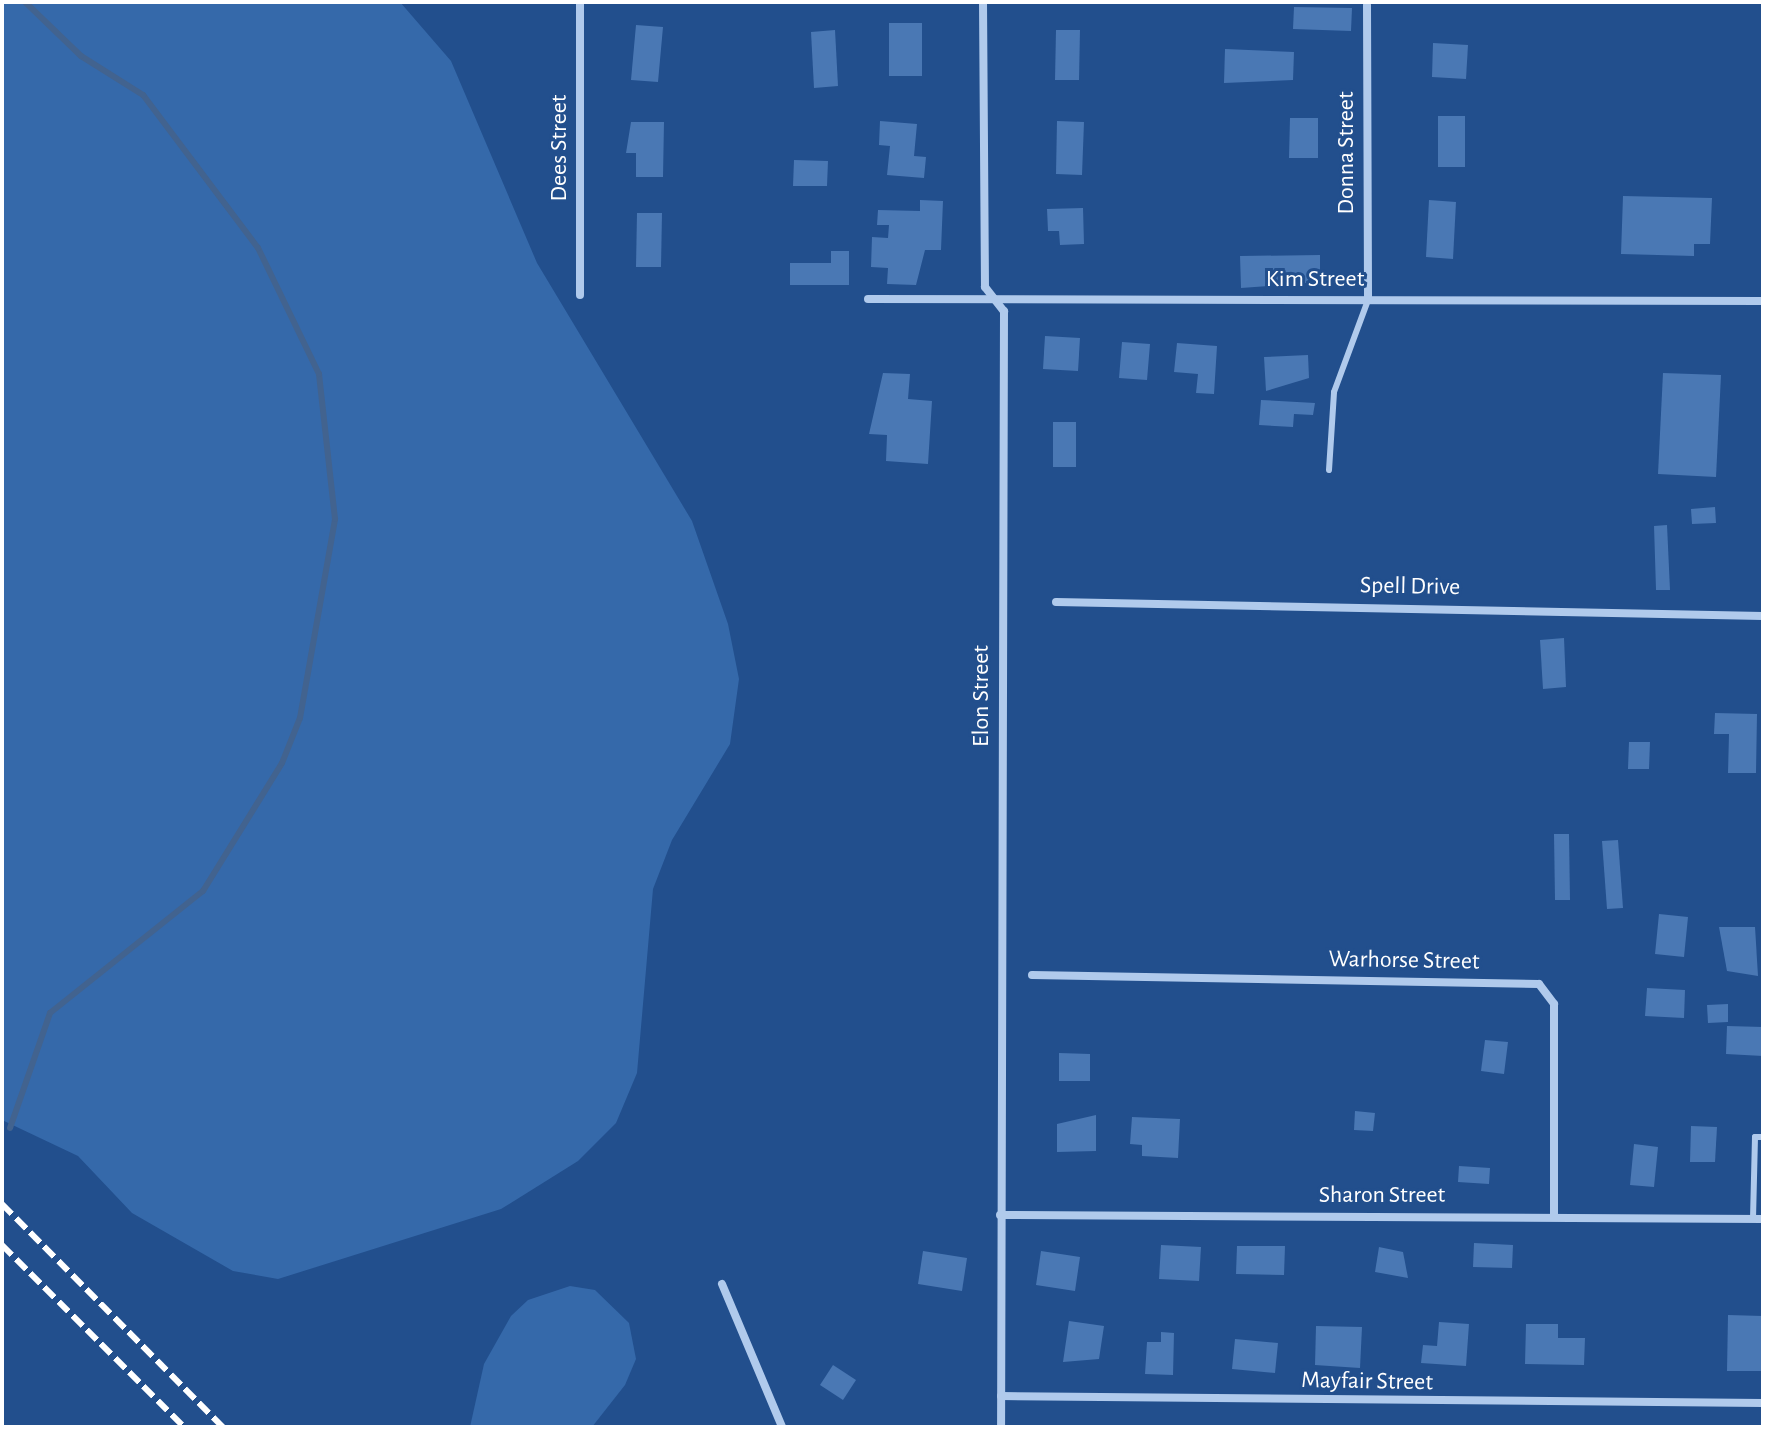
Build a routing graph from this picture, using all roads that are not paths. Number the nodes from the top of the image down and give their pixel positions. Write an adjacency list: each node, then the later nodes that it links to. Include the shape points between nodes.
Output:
1 (580, 2): 4 (street, Dees Street)
2 (983, 2): 6 (street, Elon Street, via 985,287)
3 (1367, 5): 7 (street, Donna Street)
4 (580, 295)
5 (868, 299): 6 (street, Kim Street)
6 (996, 300): 7 (street, Kim Street); 14 (street, Elon Street, via 1004,311)
7 (1368, 300): 8 (street, Kim Street); 9 (lane, via 1334,392)
8 (1763, 301)
9 (1329, 470)
10 (1056, 602): 11 (street, Spell Drive)
11 (1763, 616)
12 (1032, 975): 15 (street, Warhorse Street, via 1539,984 1554,1004)
13 (1763, 1137): 16 (lane, via 1755,1137)
14 (1000, 1215): 15 (street, Sharon Street); 18 (street, Elon Street)
15 (1554, 1216): 16 (street, Sharon Street)
16 (1758, 1219)
17 (722, 1284): 20 (street)
18 (1001, 1396): 19 (street, Mayfair Street); 21 (street)
19 (1763, 1403)
20 (782, 1427)
21 (1001, 1427)

